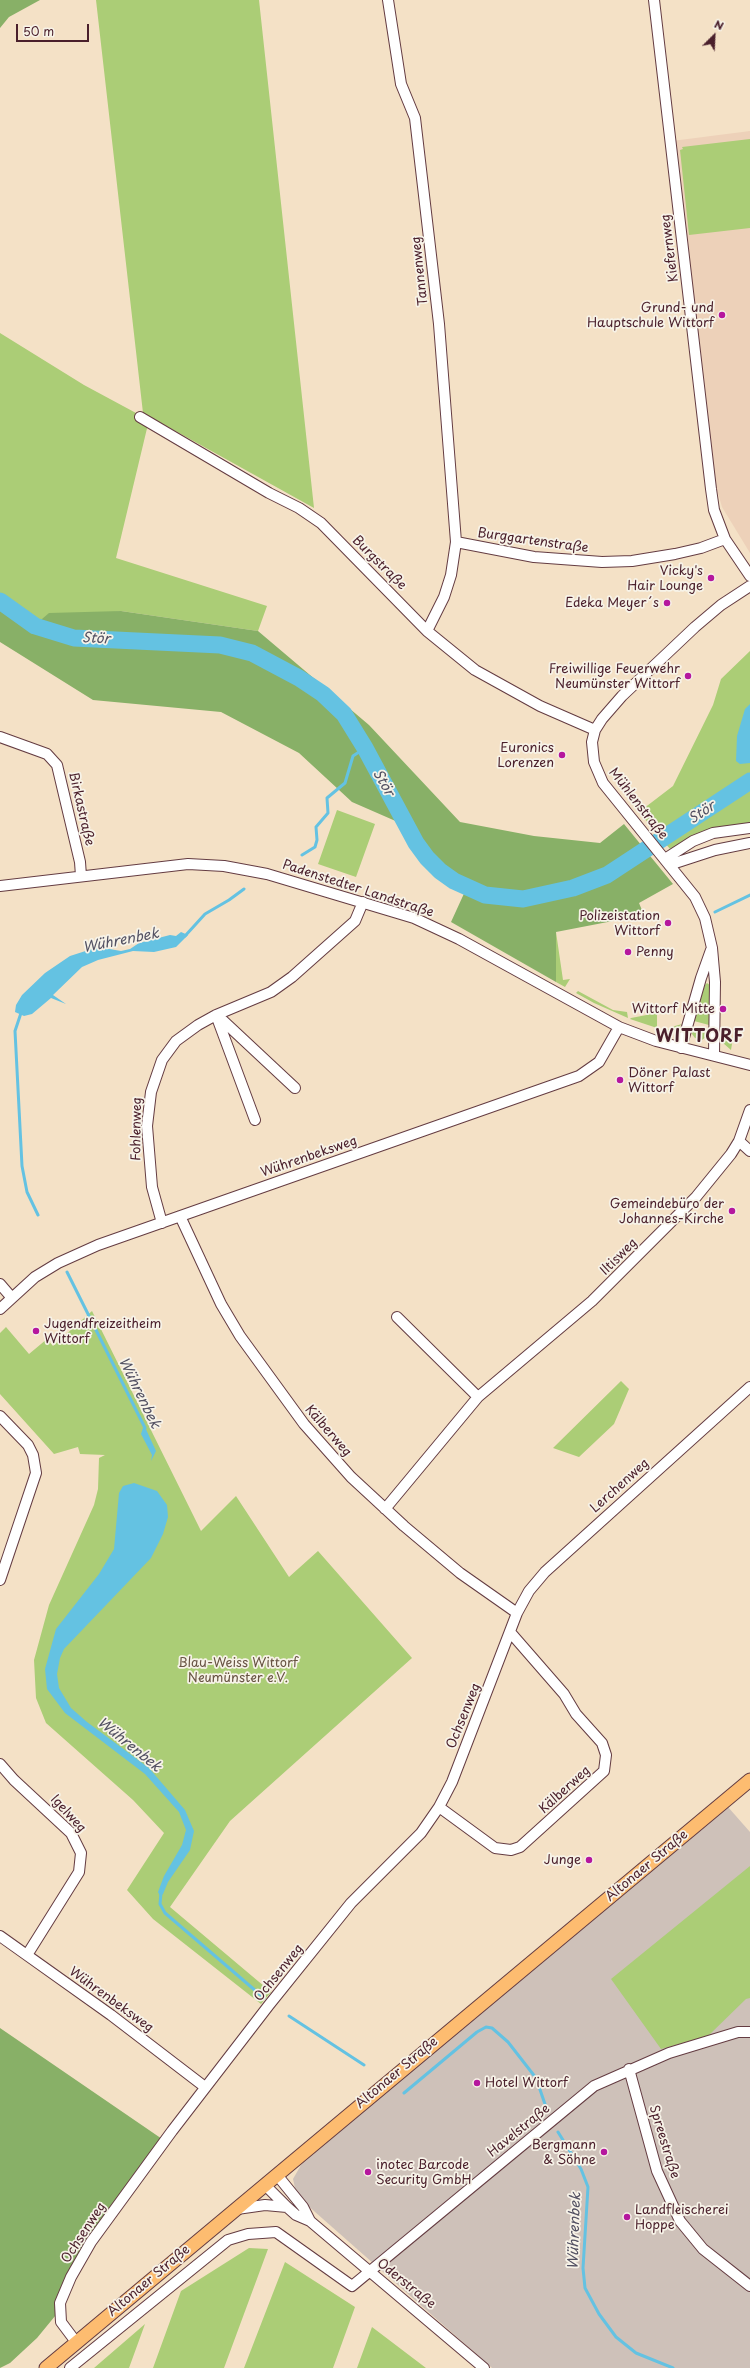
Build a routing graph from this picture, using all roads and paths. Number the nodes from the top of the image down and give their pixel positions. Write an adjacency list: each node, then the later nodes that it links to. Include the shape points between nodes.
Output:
1 (388, 0): 5 (street, Tannenweg, via 401,84 415,118 442,353)
2 (654, 0): 4 (street, Kiefernweg, via 711,489 714,510)
3 (140, 417): 8 (street, Burgstraße, via 321,523)
4 (725, 539): 5 (street, Burggartenstraße, via 675,554 632,561 602,562 541,558); 6 (street)
5 (456, 542): 8 (street, via 451,575 444,597)
6 (750, 576)
7 (750, 586): 9 (street, Mühlenstraße, via 721,605 689,632 617,701)
8 (427, 631): 9 (street, Burgstraße, via 480,673 540,706)
9 (595, 730): 13 (street, Mühlenstraße, via 592,752 597,772 612,795)
10 (0, 737): 14 (street, Birkastraße, via 47,754 57,765)
11 (750, 828): 13 (street, via 713,833 693,841)
12 (750, 843): 13 (street)
13 (665, 859): 17 (street, Mühlenstraße, via 695,897 705,918)
14 (81, 876): 15 (street, Padenstedter Landstraße); 16 (street, Padenstedter Landstraße, via 188,864 224,866 272,875)
15 (0, 886)
16 (363, 902): 18 (street, Fohlenweg, via 355,921 292,977 265,995); 19 (street, Padenstedter Landstraße, via 414,918 459,939)
17 (712, 948): 20 (street); 21 (street, Mühlenstraße, via 716,982)
18 (216, 1015): 23 (street); 25 (street); 29 (street, Fohlenweg, via 176,1041 162,1060 154,1078 148,1108 149,1165 155,1204)
19 (620, 1027): 20 (street, Padenstedter Landstraße); 28 (street, Wührenbeksweg, via 600,1062 579,1076)
20 (681, 1048): 21 (street)
21 (714, 1055): 22 (street)
22 (750, 1065)
23 (295, 1088)
24 (750, 1110): 26 (street, Iltisweg)
25 (255, 1120)
26 (738, 1141): 27 (street); 35 (street, Iltisweg, via 714,1178 605,1289)
27 (750, 1151)
28 (180, 1216): 29 (street, Wührenbeksweg); 37 (street, Kälberweg, via 221,1304 261,1367 321,1444)
29 (162, 1223): 31 (street, Wührenbeksweg, via 98,1245 58,1263 35,1277)
30 (0, 1284): 31 (street)
31 (12, 1298): 32 (street, Wührenbeksweg)
32 (0, 1310)
33 (397, 1318): 35 (street)
34 (750, 1388): 39 (street, Lerchenweg, via 544,1572 529,1591)
35 (478, 1397): 37 (street, Iltisweg)
36 (0, 1416): 38 (street, via 28,1445 36,1467 33,1484)
37 (385, 1509): 39 (street, Kälberweg, via 460,1573)
38 (0, 1580)
39 (517, 1613): 40 (street, Ochsenweg)
40 (510, 1632): 43 (street, Ochsenweg, via 452,1782); 43 (street, Kälberweg, via 564,1694 576,1714 602,1743 606,1755 604,1771 520,1847 511,1850 495,1848)
41 (0, 1764): 45 (street, Igelweg, via 71,1833 81,1853 79,1872)
42 (750, 1780): 49 (main road, Altonaer Straße)
43 (439, 1807): 48 (street, Ochsenweg, via 421,1833 351,1903)
44 (0, 1936): 45 (street, Wührenbeksweg)
45 (26, 1955): 48 (street, Wührenbeksweg, via 111,2015)
46 (750, 2032): 47 (street, Havelstraße, via 738,2032)
47 (629, 2069): 54 (street, Havelstraße, via 594,2086); 55 (street, Spreestraße, via 657,2171 680,2221 703,2249)
48 (205, 2087): 56 (street, Ochsenweg, via 91,2242 66,2287 60,2303 60,2316)
49 (277, 2175): 50 (main road, Altonaer Straße); 53 (street, Oderstraße, via 303,2207)
50 (265, 2185): 51 (street, Oderstraße); 52 (main road, Altonaer Straße)
51 (286, 2207): 52 (street, Oderstraße, via 265,2205); 53 (street, Oderstraße)
52 (236, 2209): 56 (main road, Altonaer Straße)
53 (310, 2221): 54 (street, Oderstraße)
54 (370, 2272): 58 (street, via 352,2286 276,2232 248,2234 228,2240); 59 (street, Oderstraße)
55 (750, 2286)
56 (76, 2342): 57 (main road, Altonaer Straße)
57 (46, 2368)
58 (70, 2368)
59 (484, 2368)

